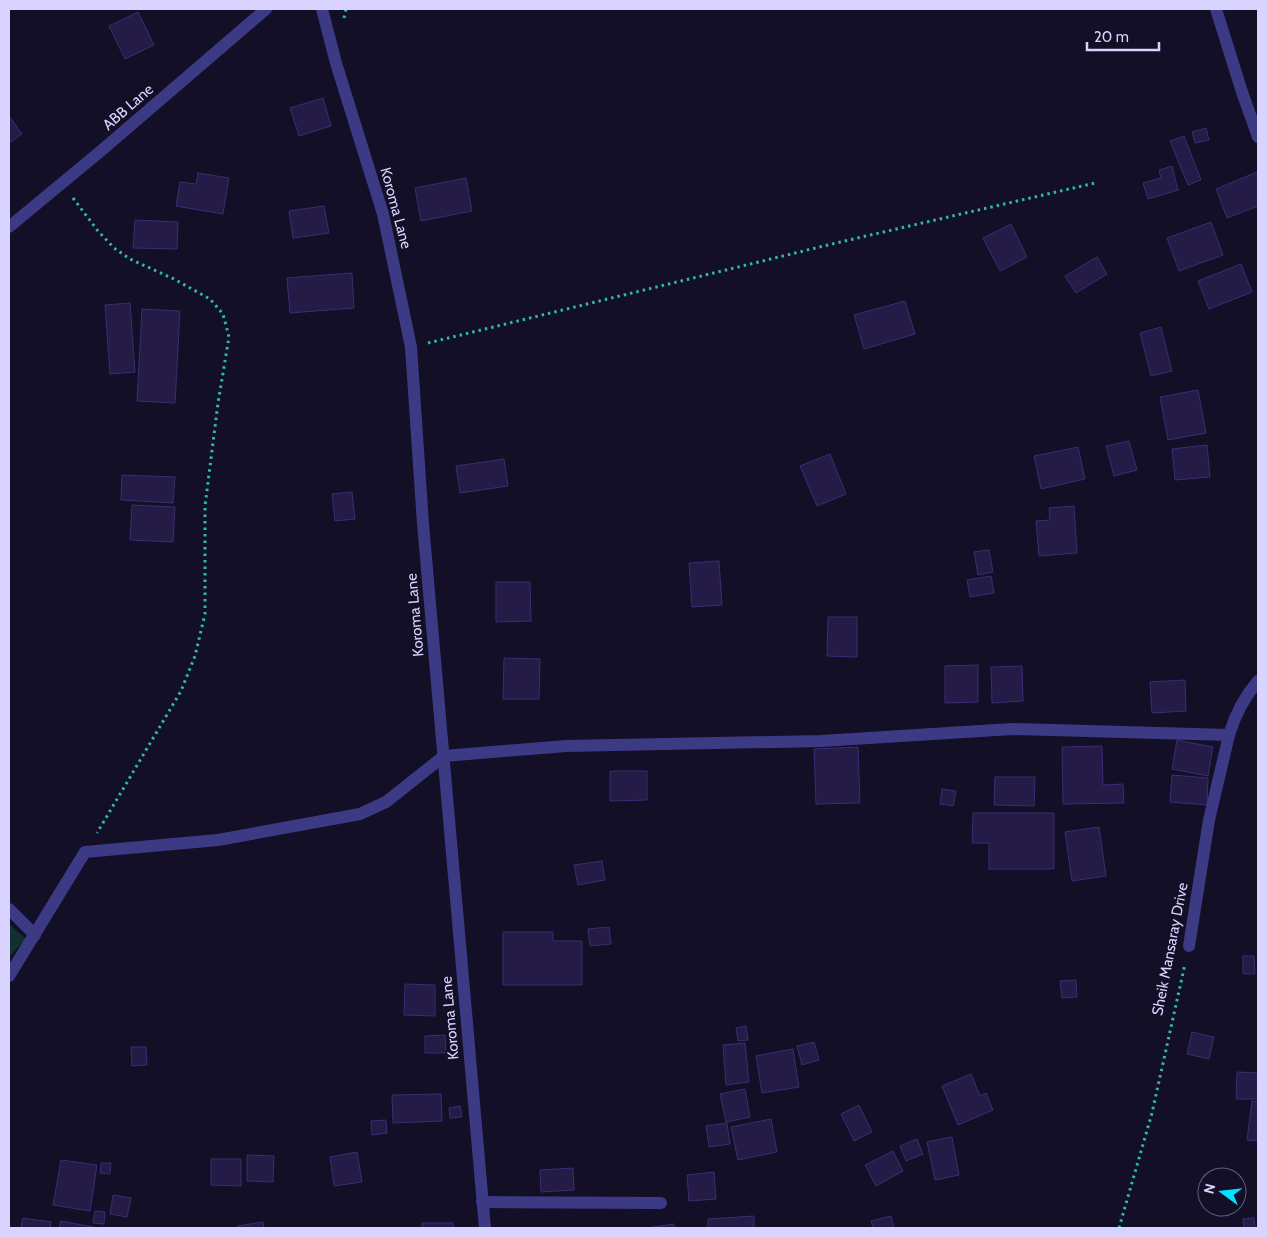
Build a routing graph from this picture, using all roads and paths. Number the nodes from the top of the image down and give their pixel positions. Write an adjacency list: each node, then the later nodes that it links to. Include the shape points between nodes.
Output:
1 (266, 9): 5 (street, ABB Lane)
2 (322, 9): 8 (street, Koroma Lane, via 383,214)
3 (1216, 9): 4 (street)
4 (1258, 137)
5 (62, 183): 7 (street, ABB Lane); 12 (path, via 114,248 210,300 223,314 229,337 205,506 205,614 195,656 181,692)
6 (1094, 183): 8 (path)
7 (9, 227)
8 (411, 347): 11 (street, Koroma Lane)
9 (1258, 681): 10 (street, Sheik Mansaray Drive, via 1249,691)
10 (1229, 735): 11 (street, via 1012,730 821,741 566,746); 15 (street, Sheik Mansaray Drive, via 1209,820)
11 (444, 756): 12 (street, via 386,802 360,814 218,840); 17 (street, Koroma Lane)
12 (85, 852): 14 (street)
13 (9, 909): 14 (street)
14 (35, 935): 16 (street)
15 (1189, 946): 20 (path, Sheik Mansaray Drive, via 1152,1113)
16 (9, 976)
17 (482, 1202): 18 (street); 19 (street, Koroma Lane)
18 (661, 1203)
19 (484, 1228)
20 (1119, 1228)

